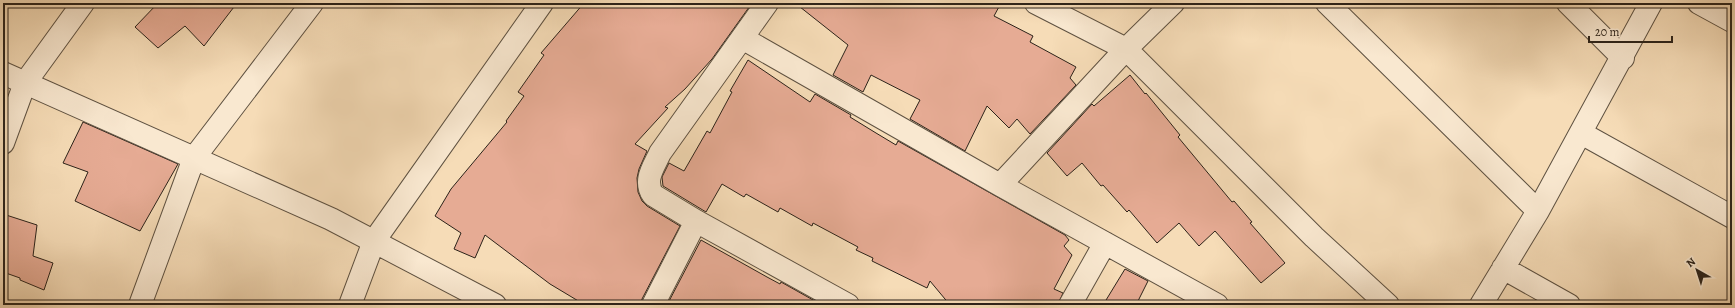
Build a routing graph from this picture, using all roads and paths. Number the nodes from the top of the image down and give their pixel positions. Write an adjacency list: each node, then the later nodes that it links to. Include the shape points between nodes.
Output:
1 (83, 3): 16 (street)
2 (312, 3): 19 (street)
3 (542, 3): 24 (street)
4 (767, 3): 12 (street)
5 (1036, 3): 13 (street)
6 (1174, 3): 13 (street)
7 (1327, 3): 21 (street)
8 (1568, 3): 14 (street)
9 (1651, 3): 14 (street)
10 (1699, 3): 11 (street)
11 (1732, 21)
12 (742, 38): 20 (street); 23 (street, via 660,153 648,179 649,189 653,195)
13 (1126, 49): 20 (street); 34 (street, via 1314,237)
14 (1622, 58): 17 (street)
15 (3, 73): 16 (street)
16 (25, 83): 18 (street); 19 (street)
17 (1581, 133): 21 (street); 22 (street)
18 (3, 143)
19 (194, 158): 24 (street); 27 (street)
20 (1000, 184): 25 (street)
21 (1538, 212): 26 (street)
22 (1732, 217)
23 (696, 222): 30 (street); 31 (street)
24 (374, 241): 28 (street); 29 (street)
25 (1106, 243): 32 (street); 33 (street)
26 (1503, 268): 35 (street); 36 (street)
27 (140, 305)
28 (350, 305)
29 (495, 305)
30 (653, 305)
31 (848, 305)
32 (1070, 305)
33 (1217, 305)
34 (1388, 305)
35 (1481, 305)
36 (1569, 305)

